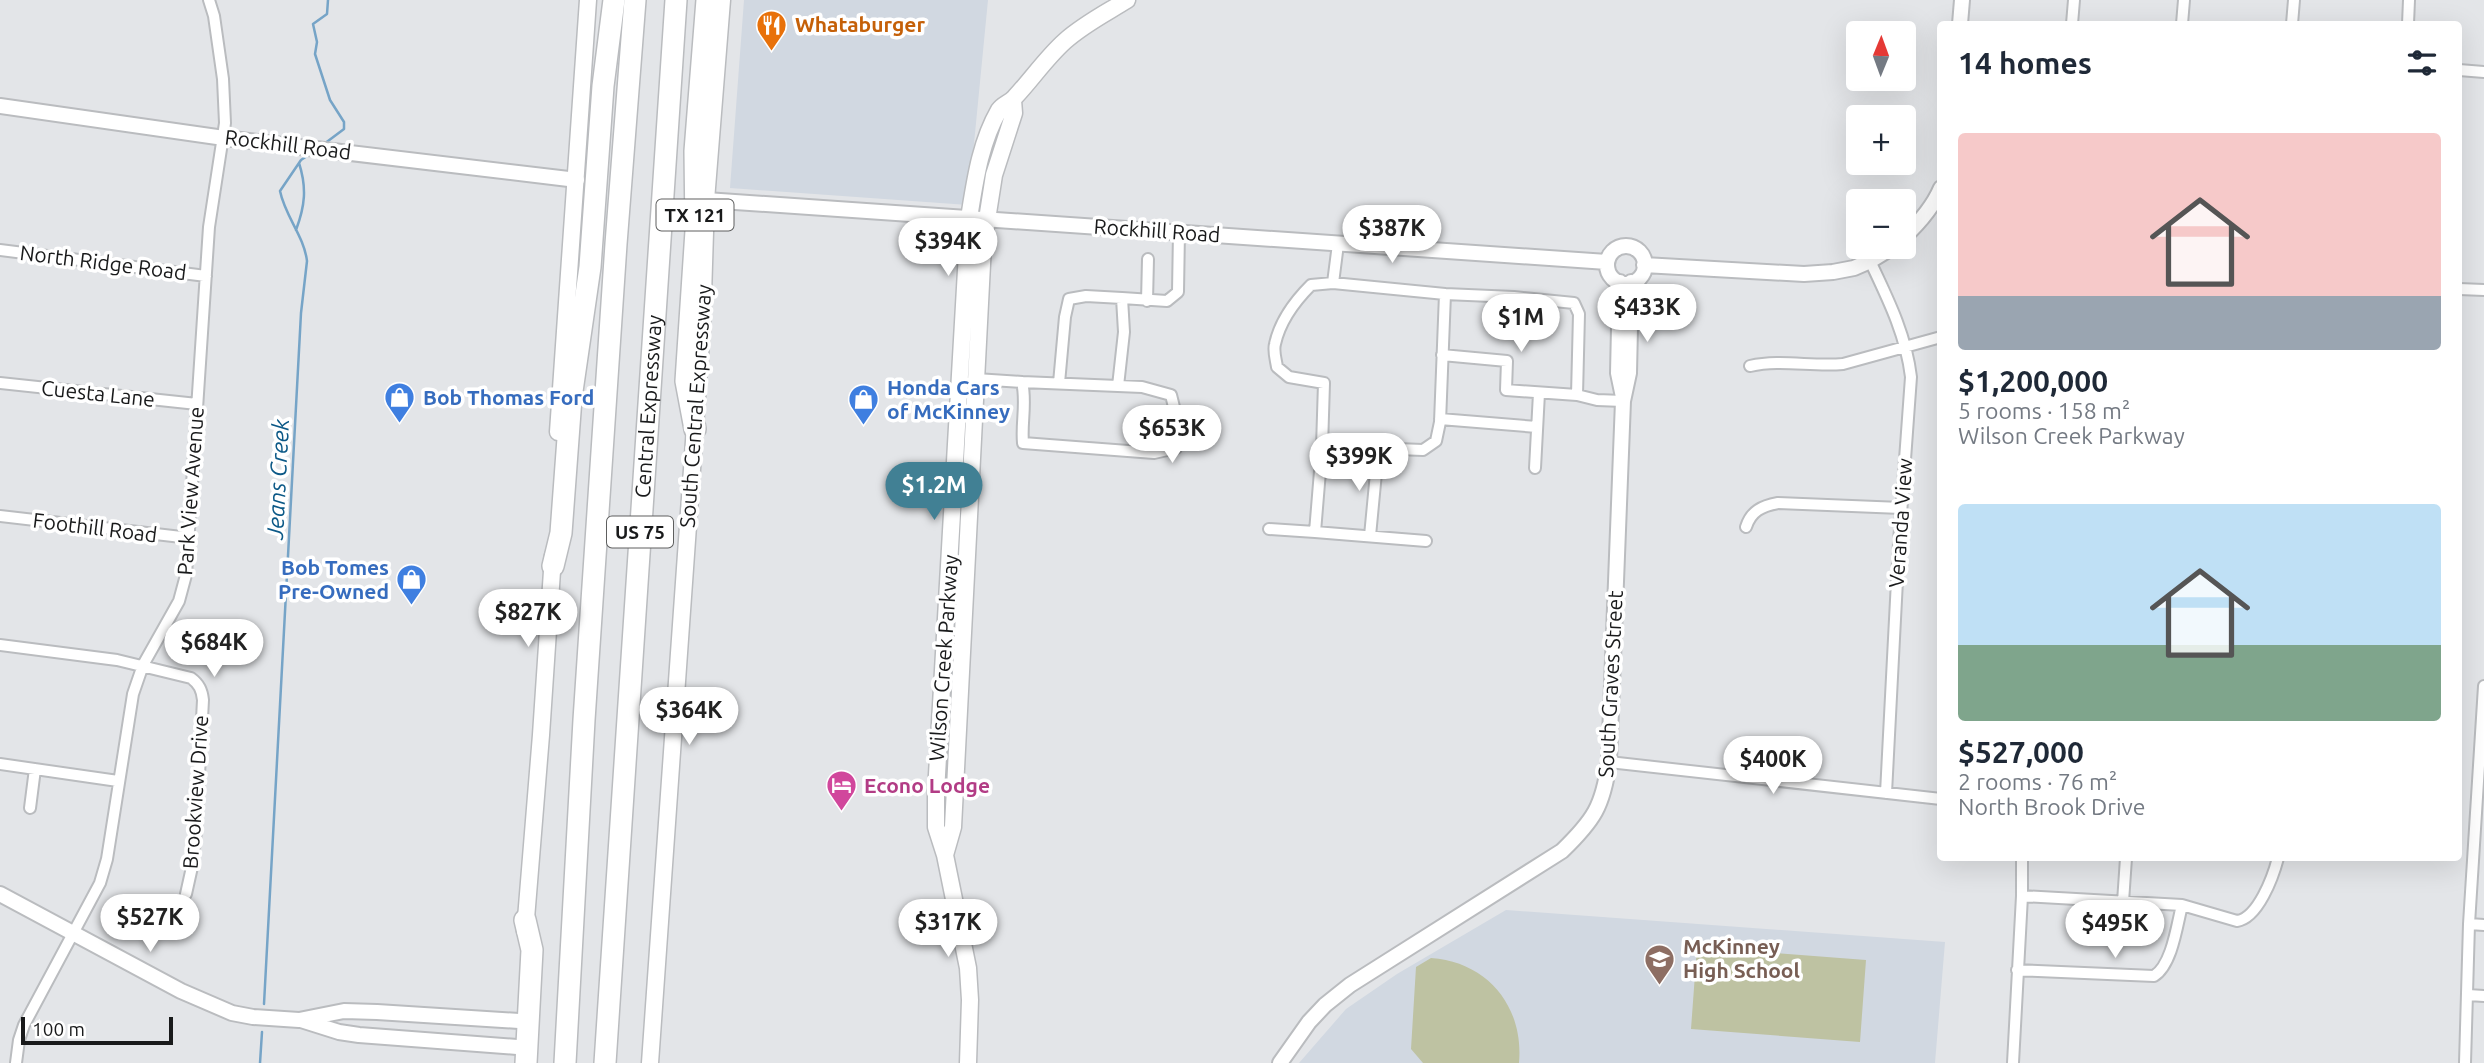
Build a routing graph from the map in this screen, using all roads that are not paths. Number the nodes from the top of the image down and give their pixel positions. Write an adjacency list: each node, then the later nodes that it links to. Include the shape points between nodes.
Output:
1 (209, 0): 23 (street, Park View Avenue, via 223,79)
2 (588, 0): 24 (main road)
3 (614, 0): 73 (highway, via 590,267 571,398 561,533)
4 (635, 0): 106 (highway, Central Expressway / US 75, via 584,720)
5 (676, 0): 107 (highway, Central Expressway / US 75)
6 (706, 0): 61 (highway, TX 121, via 685,381)
7 (722, 0): 26 (main road, South Central Expressway)
8 (1128, 0): 21 (main road, via 1065,41)
9 (1962, 0): 14 (street)
10 (2074, 0): 15 (street)
11 (2184, 0): 16 (street)
12 (2294, 0): 17 (street)
13 (2409, 0): 18 (street)
14 (1960, 21)
15 (2072, 21)
16 (2182, 21)
17 (2292, 21)
18 (2408, 21)
19 (2462, 71): 20 (street)
20 (2484, 72)
21 (1013, 100): 27 (main road, Wilson Creek Parkway, via 1001,107 986,137); 28 (main road, Wilson Creek Parkway, via 1014,113 1003,140)
22 (0, 106): 23 (street, Rockhill Road)
23 (224, 138): 24 (street, Rockhill Road); 38 (street, Park View Avenue, via 211,209)
24 (577, 180): 73 (main road)
25 (1937, 196): 29 (street)
26 (706, 200): 27 (street, Rockhill Road); 61 (main road, South Central Expressway)
27 (969, 218): 28 (street, Rockhill Road); 84 (main road, Wilson Creek Parkway, via 936,792 936,827)
28 (986, 219): 30 (street, Rockhill Road); 50 (main road, Wilson Creek Parkway)
29 (1916, 226)
30 (1179, 233): 31 (street, Rockhill Road); 45 (street, via 1178,292 1167,301)
31 (1338, 244): 36 (street, Rockhill Road); 40 (street)
32 (0, 250): 38 (street, North Ridge Road)
33 (1147, 259): 45 (street)
34 (1873, 259): 35 (street)
35 (1870, 261): 37 (street, via 1854,268 1804,274); 47 (street, Veranda View)
36 (1607, 262): 37 (street, via 1615,250 1626,246 1640,253); 39 (street, via 1611,276)
37 (1644, 265): 39 (street, via 1640,276)
38 (206, 276): 58 (street, Park View Avenue)
39 (1626, 282): 57 (street, South Graves Street, via 1618,373)
40 (1333, 283): 43 (street); 62 (street, via 1311,285 1295,301 1274,346 1277,367 1289,377 1324,383)
41 (2462, 289): 42 (street)
42 (2484, 290)
43 (1445, 294): 48 (street); 56 (street, via 1574,303 1579,314)
44 (1122, 298): 45 (street); 53 (street, via 1069,299); 54 (street, via 1124,332)
45 (1147, 301)
46 (1937, 338): 47 (street)
47 (1906, 348): 49 (street, via 1843,364); 65 (street, Veranda View, via 1911,377)
48 (1442, 355): 55 (street, via 1507,361 1506,390); 59 (street)
49 (1750, 366)
50 (975, 379): 51 (street); 84 (main road, Wilson Creek Parkway, via 953,827)
51 (1022, 382): 53 (street); 54 (street, via 1023,443 1154,453 1176,448 1178,423 1171,395)
52 (0, 383): 58 (street, Cuesta Lane)
53 (1059, 383): 54 (street)
54 (1118, 386)
55 (1539, 393): 56 (street); 60 (street)
56 (1577, 395): 57 (street)
57 (1623, 399): 77 (street, South Graves Street)
58 (197, 404): 71 (street, Park View Avenue)
59 (1440, 419): 60 (street); 63 (street, via 1436,441 1423,450)
60 (1537, 427): 64 (street)
61 (695, 429): 108 (main road, South Central Expressway / TX 121)
62 (1322, 447): 63 (street); 69 (street)
63 (1378, 452): 70 (street)
64 (1535, 468)
65 (1902, 508): 67 (street, via 1778,503 1753,512); 81 (street, Veranda View)
66 (0, 516): 71 (street, Foothill Road)
67 (1746, 527)
68 (1269, 529): 69 (street)
69 (1315, 532): 70 (street)
70 (1370, 536): 72 (street)
71 (190, 538): 75 (street, Park View Avenue, via 179,601)
72 (1426, 541)
73 (553, 566): 93 (main road)
74 (0, 645): 75 (street, Brookview Drive)
75 (143, 665): 80 (street, Park View Avenue, via 130,707); 89 (street, Brookview Drive, via 191,678 202,691 196,831)
76 (2484, 686): 94 (street)
77 (1609, 762): 81 (street); 110 (street, South Graves Street, via 1602,800 1592,819 1562,851 1350,985 1309,1022)
78 (0, 764): 79 (street)
79 (35, 769): 80 (street); 83 (street)
80 (118, 780): 96 (street, Park View Avenue, via 107,859)
81 (1886, 793): 82 (street)
82 (1937, 799)
83 (30, 808)
84 (945, 855): 109 (main road, Wilson Creek Parkway, via 968,968)
85 (2022, 861): 90 (street)
86 (2126, 861): 91 (street)
87 (2277, 861): 92 (street, via 2255,912 2246,920)
88 (0, 894): 96 (street)
89 (186, 894)
90 (2022, 896): 91 (street); 97 (street)
91 (2123, 902): 92 (street)
92 (2182, 905): 97 (street, via 2167,962 2154,976)
93 (525, 920): 102 (main road); 104 (highway, via 532,950)
94 (2469, 924): 95 (street); 98 (street)
95 (2484, 925)
96 (74, 933): 101 (street, via 214,1007 253,1017); 105 (street, Park View Avenue, via 24,1025)
97 (2017, 970): 111 (street)
98 (2468, 995): 99 (street); 112 (street)
99 (2484, 996)
100 (408, 1013): 101 (street, via 344,1011); 102 (street); 103 (street)
101 (299, 1020): 103 (street, via 339,1032)
102 (519, 1021): 104 (main road)
103 (407, 1038): 104 (street)
104 (520, 1058)
105 (16, 1063)
106 (565, 1063)
107 (605, 1063)
108 (650, 1063)
109 (968, 1063)
110 (1280, 1063)
111 (2013, 1063)
112 (2465, 1063)

